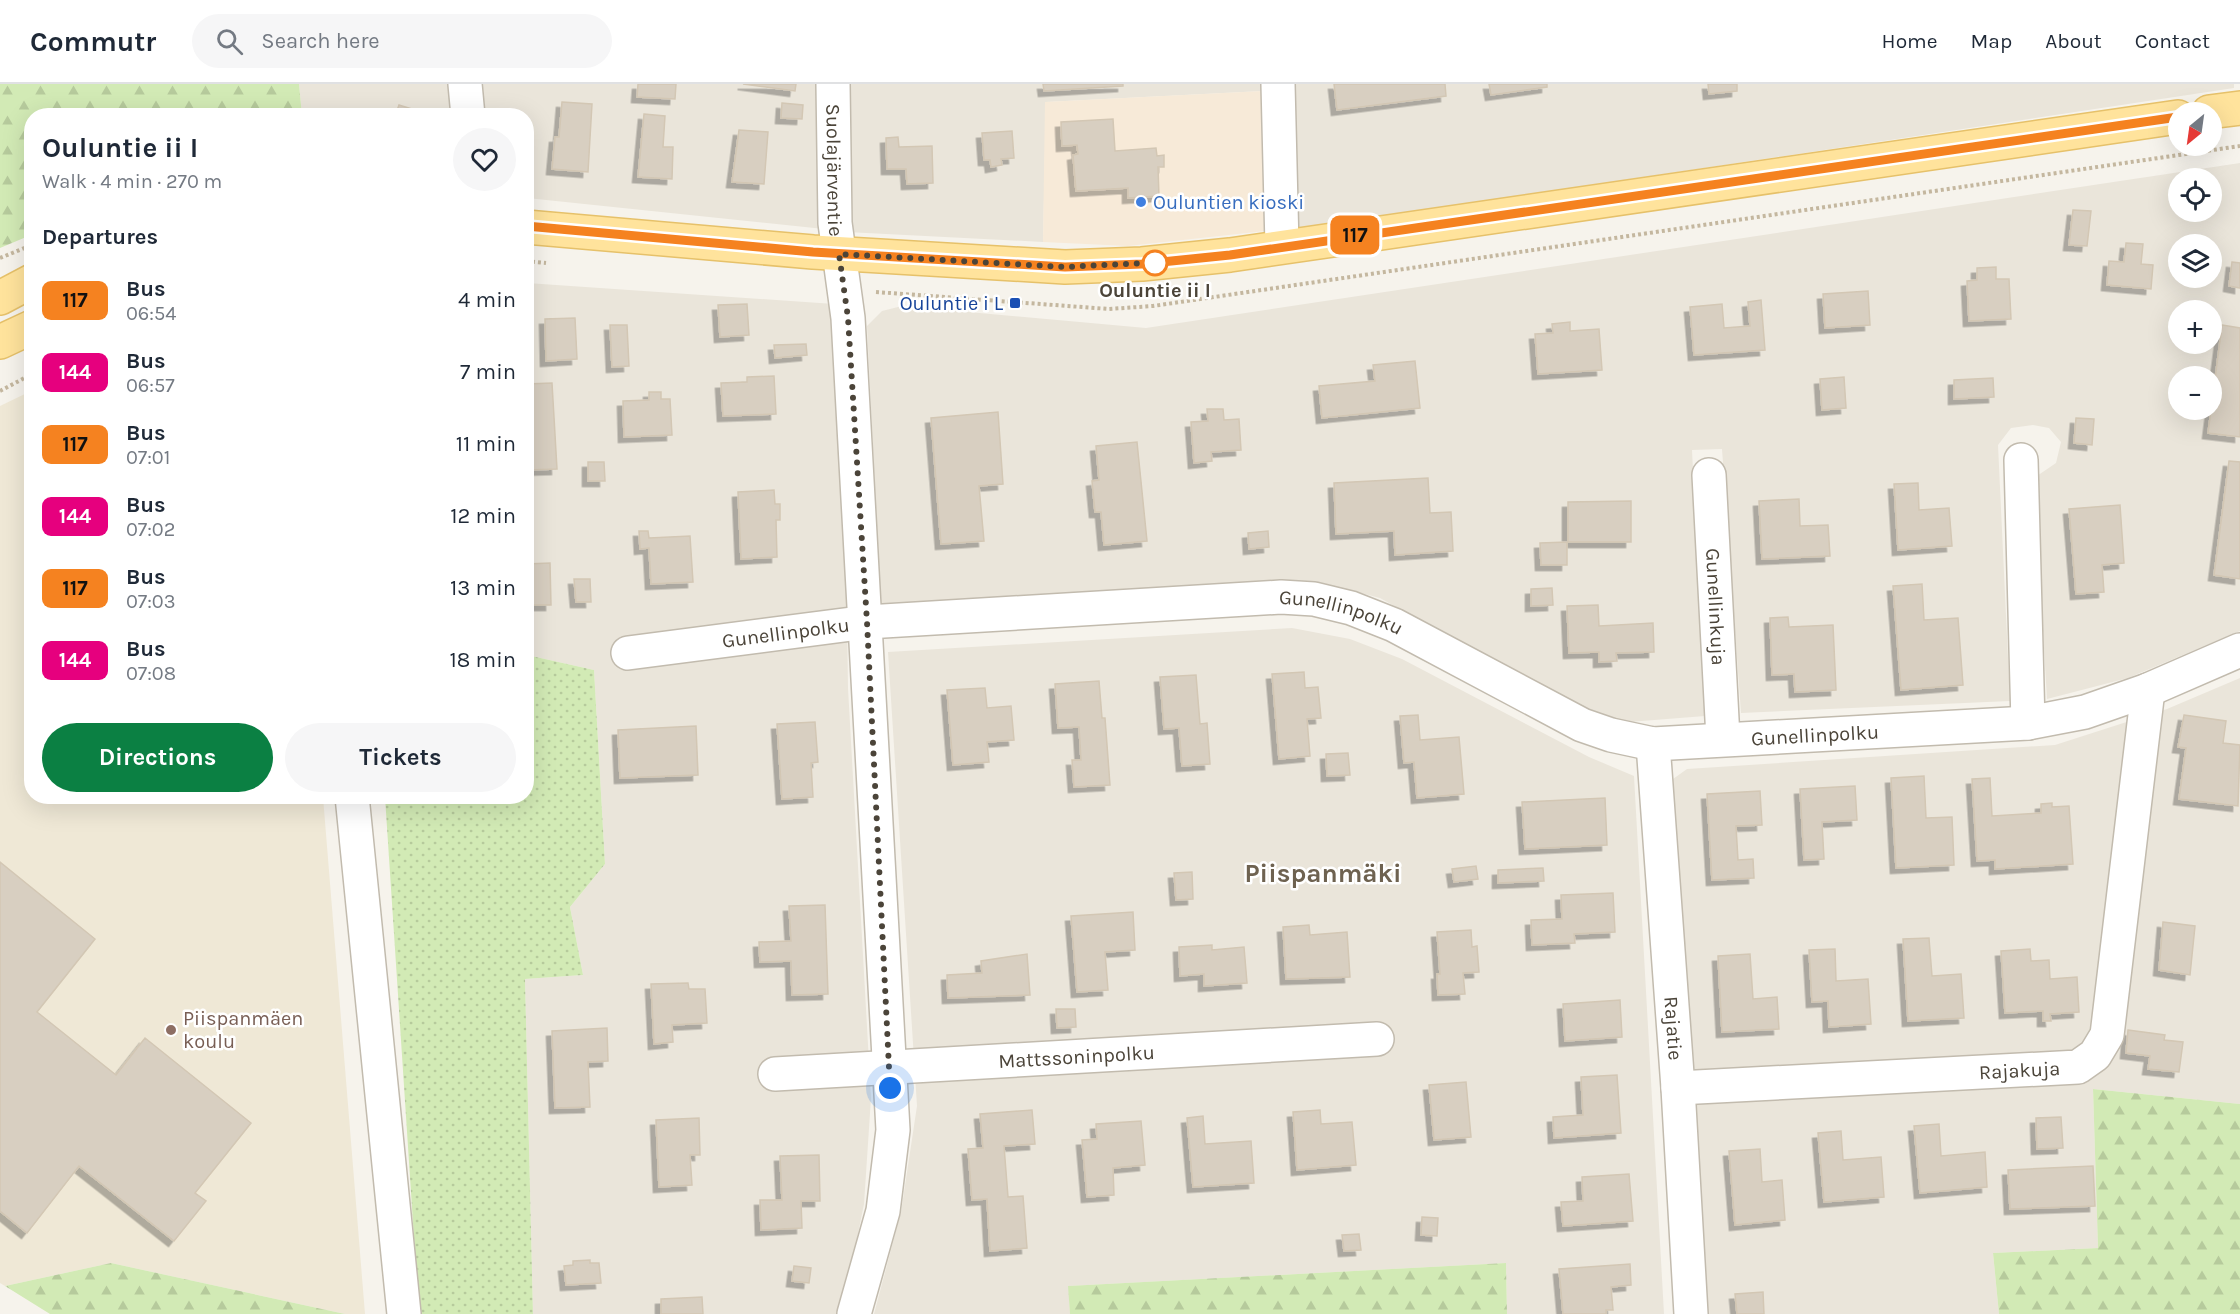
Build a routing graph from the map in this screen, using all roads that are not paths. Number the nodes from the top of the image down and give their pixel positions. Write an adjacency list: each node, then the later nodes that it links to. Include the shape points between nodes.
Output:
1 (465, 84): 4 (street)
2 (833, 84): 10 (street, Suolajärventie)
3 (1278, 84): 9 (street)
4 (467, 108)
5 (2240, 108): 6 (main road)
6 (2222, 110)
7 (2168, 118): 9 (main road)
8 (534, 227): 10 (main road)
9 (1282, 246): 10 (main road, via 1142,264 1065,267)
10 (839, 254): 17 (street, Suolajärventie, via 848,318)
11 (24, 285): 12 (main road)
12 (0, 298)
13 (24, 331): 14 (main road)
14 (0, 342)
15 (2021, 460): 21 (street)
16 (1709, 475): 22 (street, Gunellinkuja)
17 (867, 622): 19 (street, Gunellinpolku); 23 (street, Gunellinpolku, via 1281,597 1314,599 1394,625 1582,725); 26 (street, Suolajärventie)
18 (2240, 651): 20 (street, Gunellinpolku)
19 (628, 653)
20 (2148, 690): 21 (street, Gunellinpolku, via 2085,712); 28 (street, Rajakuja, via 2107,1035 2095,1055 2078,1067)
21 (2028, 723): 22 (street, Gunellinpolku)
22 (1723, 738): 23 (street, Gunellinpolku)
23 (1653, 744): 28 (street, Rajatie)
24 (353, 804): 29 (street)
25 (1377, 1039): 26 (street, Mattssoninpolku)
26 (889, 1067): 27 (street, Mattssoninpolku); 30 (street, Suolajärventie, via 893,1130 883,1211)
27 (775, 1074)
28 (1678, 1088): 31 (street, Rajatie)
29 (404, 1314)
30 (854, 1314)
31 (1691, 1314)

